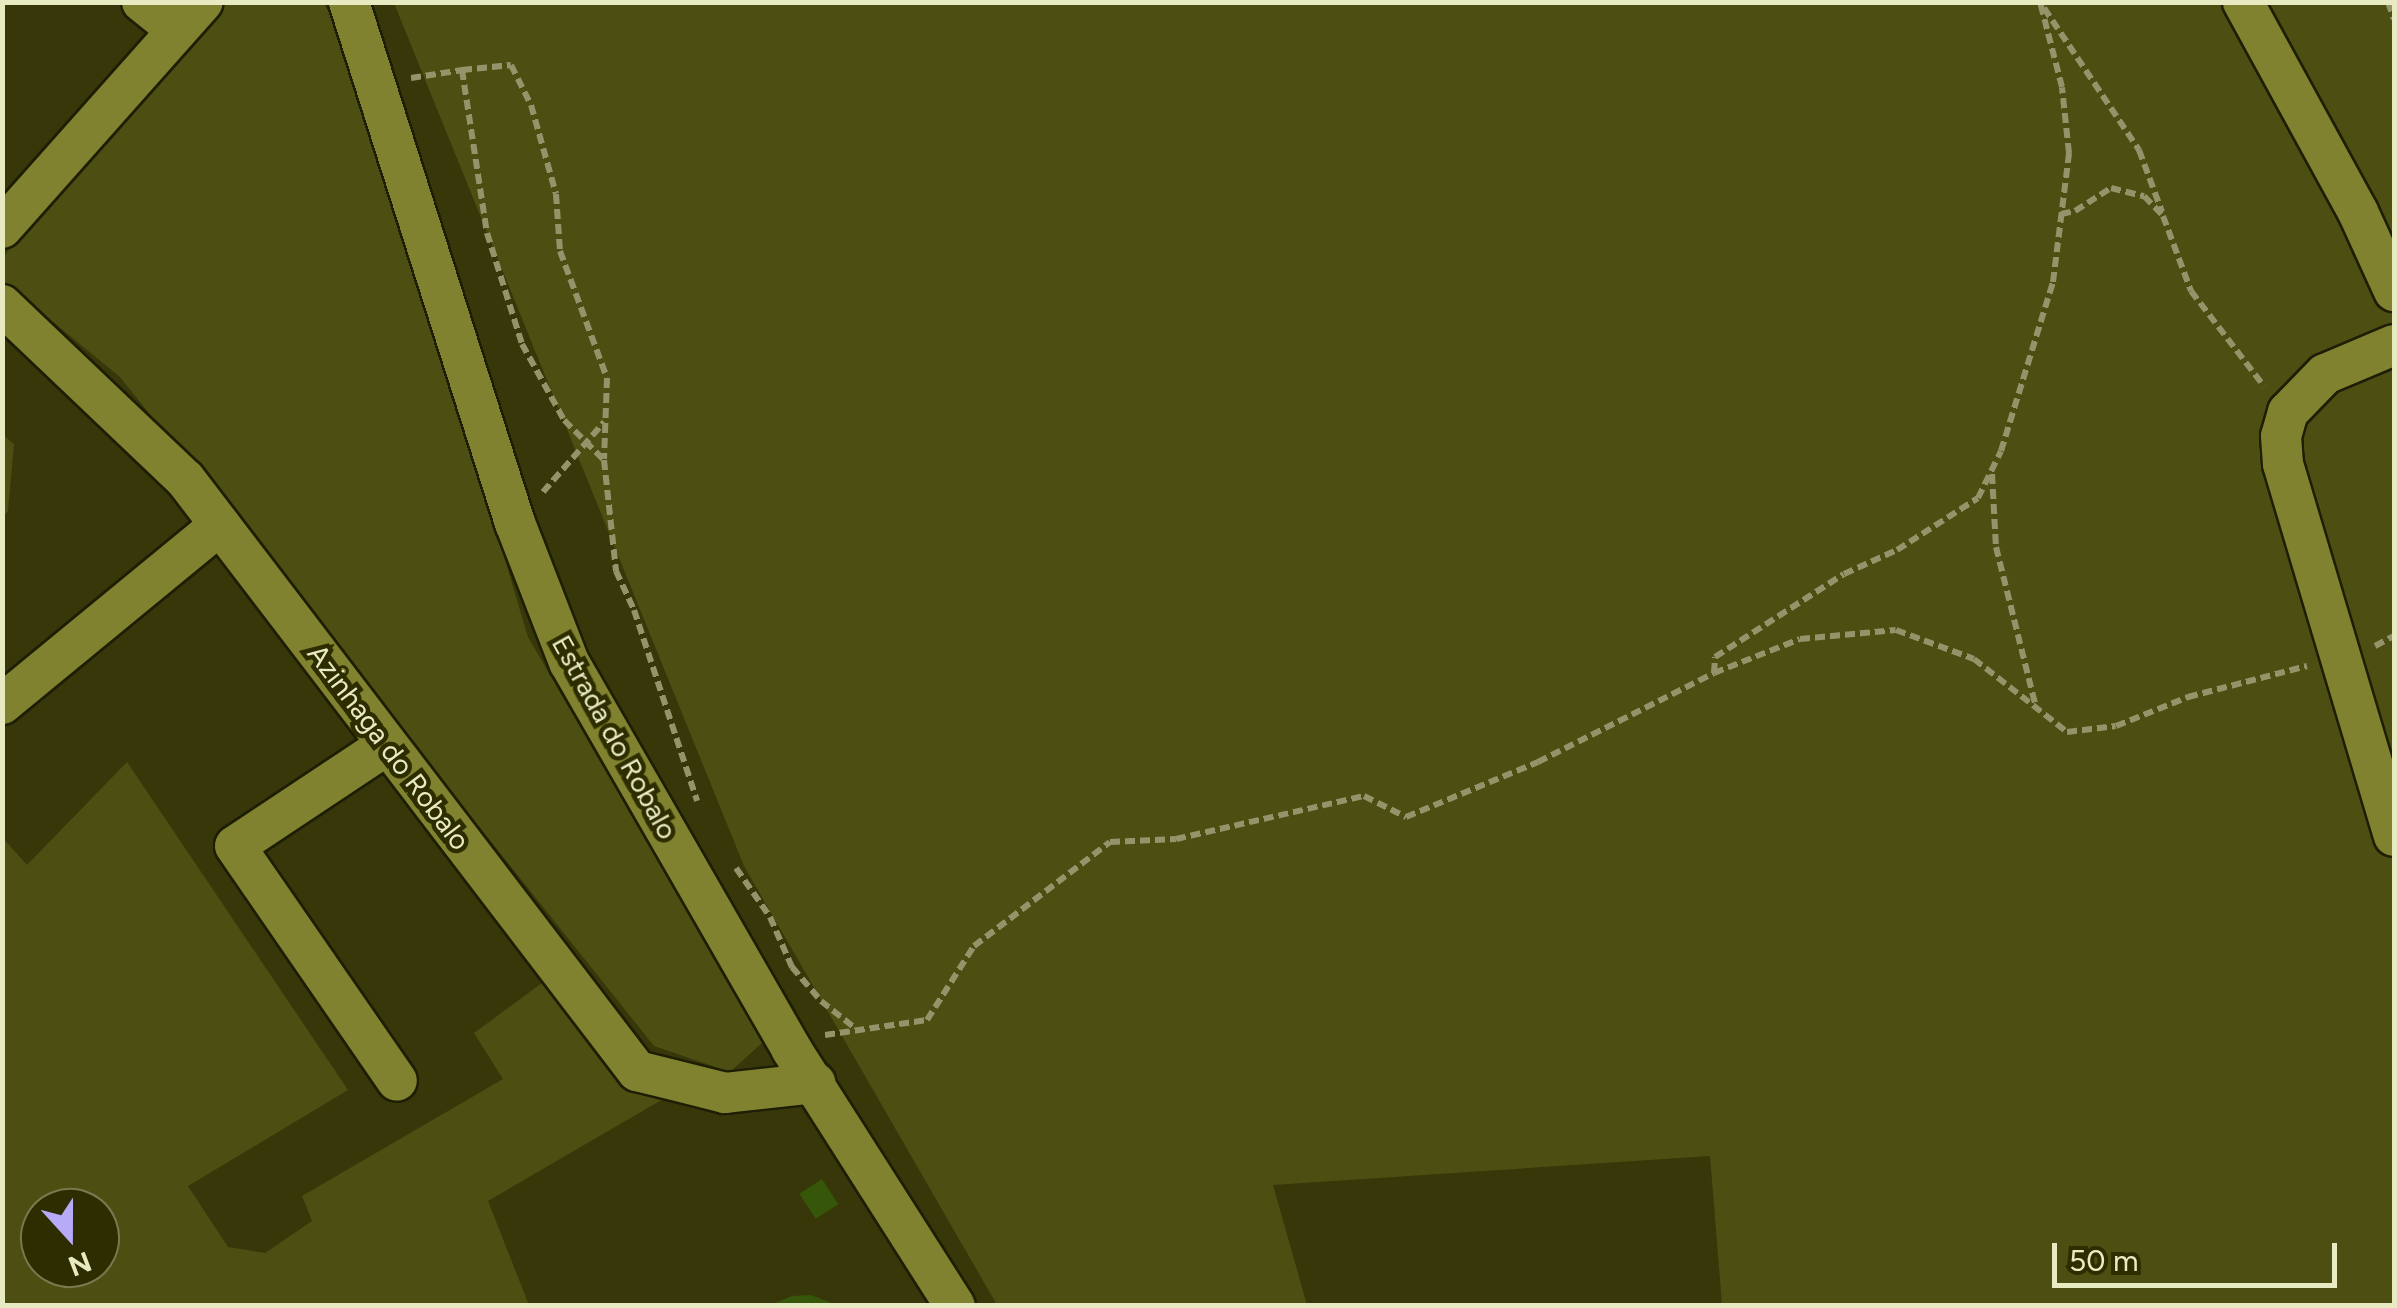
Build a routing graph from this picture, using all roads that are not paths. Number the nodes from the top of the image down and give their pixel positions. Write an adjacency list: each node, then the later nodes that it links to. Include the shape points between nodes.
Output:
1 (142, 2): 4 (street)
2 (350, 2): 13 (street, Estrada do Robalo, via 515,523 569,662)
3 (2244, 2): 6 (street)
4 (190, 16): 5 (street)
5 (2, 228)
6 (2394, 290)
7 (2, 305): 9 (street, Azinhaga do Robalo, via 185,479)
8 (2394, 346): 12 (street, via 2325,374 2288,412 2281,436)
9 (220, 525): 10 (street); 11 (street, Azinhaga do Robalo)
10 (2, 704)
11 (387, 745): 13 (street, Azinhaga do Robalo, via 637,1071 725,1093); 14 (street, via 235,846)
12 (2394, 836)
13 (804, 1066): 15 (street, Estrada do Robalo)
14 (398, 1081)
15 (955, 1306)

